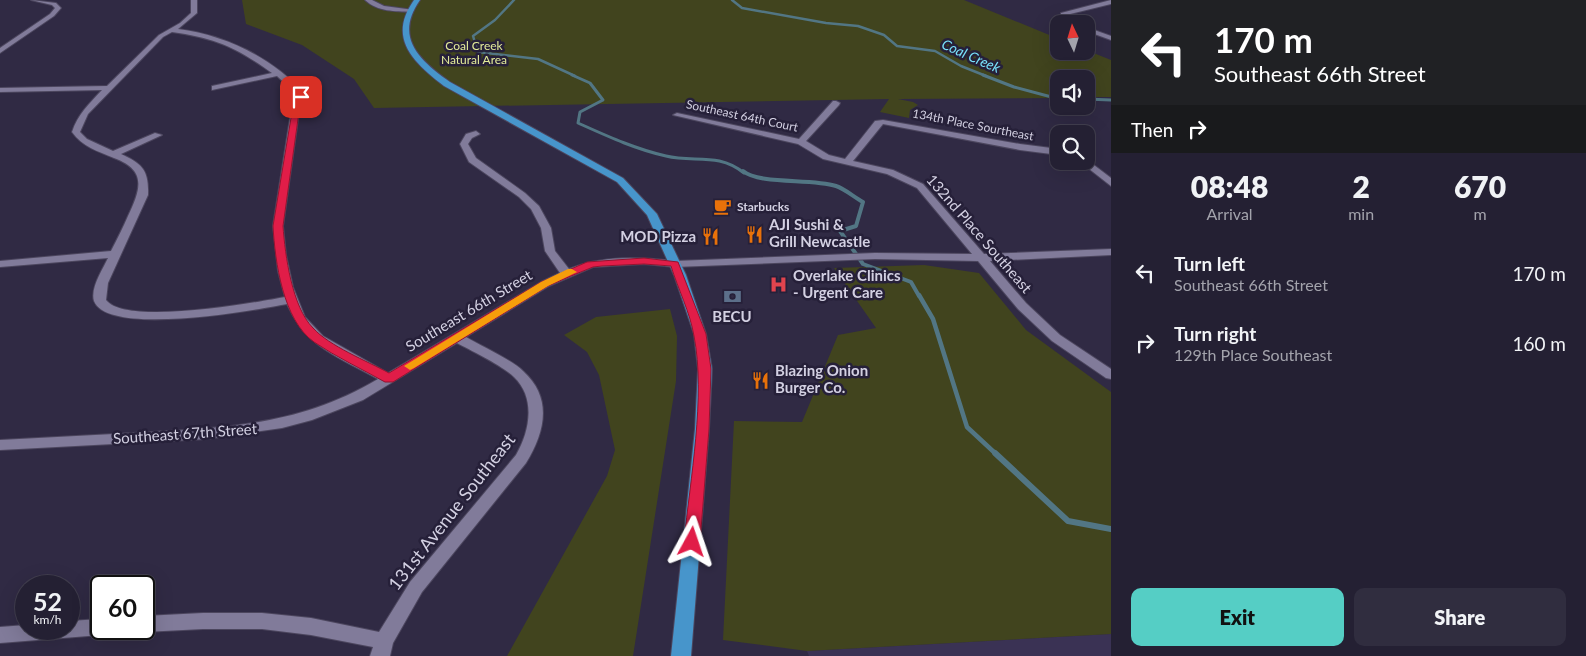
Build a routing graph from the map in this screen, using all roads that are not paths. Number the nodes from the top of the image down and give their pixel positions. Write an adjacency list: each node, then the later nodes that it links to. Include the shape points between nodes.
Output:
1 (34, 0): 11 (street, via 58,6 57,11)
2 (194, 0): 8 (street, via 194,13)
3 (368, 0): 6 (street, via 382,9)
4 (418, 0): 6 (main road)
5 (1111, 2): 7 (street)
6 (410, 10): 30 (main road, via 405,22 406,37 433,74 620,180 652,214)
7 (1063, 15)
8 (169, 30): 12 (street, via 202,34 234,45); 13 (street)
9 (1095, 32): 10 (street)
10 (1111, 38)
11 (0, 51)
12 (278, 74): 14 (street); 32 (street, via 296,88 301,97 295,112 278,226)
13 (109, 88): 15 (street); 22 (street, via 85,112 76,132 84,142)
14 (215, 88)
15 (0, 90)
16 (836, 103): 20 (street)
17 (677, 115): 20 (street, Southeast 64th Court)
18 (476, 134): 31 (street, via 464,144 472,160 535,208 546,228 550,251)
19 (158, 135): 22 (street)
20 (801, 142): 23 (street, 132nd Place Southeast, via 826,156)
21 (1050, 151): 23 (street, 134th Place Sourtheast, via 883,122 878,123)
22 (114, 154): 27 (street, via 136,166 145,180 143,195)
23 (848, 161): 28 (street, 132nd Place Southeast, via 890,172 920,186)
24 (1094, 170): 25 (street)
25 (1111, 183)
26 (1111, 252): 28 (street, Southeast 66th Street)
27 (115, 254): 29 (street); 32 (street, via 100,291 103,305 112,310 142,314 212,313)
28 (982, 258): 30 (street, Southeast 66th Street, via 875,256); 34 (street, 132nd Place Southeast, via 1022,306 1056,338)
29 (0, 264)
30 (675, 264): 31 (street, Southeast 66th Street); 41 (main road, via 700,334 705,369)
31 (567, 274): 33 (street, Southeast 66th Street)
32 (291, 300): 35 (street, via 308,330 318,339)
33 (457, 337): 35 (street, Southeast 66th Street); 40 (street, 131st Avenue Southeast, via 518,372 537,408 536,427 532,443 521,459 416,587)
34 (1111, 375)
35 (389, 379): 36 (street, Southeast 67th Street, via 333,409 297,421 240,432)
36 (0, 445)
37 (155, 623): 40 (street, via 213,620 301,625)
38 (90, 628): 39 (street)
39 (0, 635)
40 (382, 648)
41 (681, 656)

